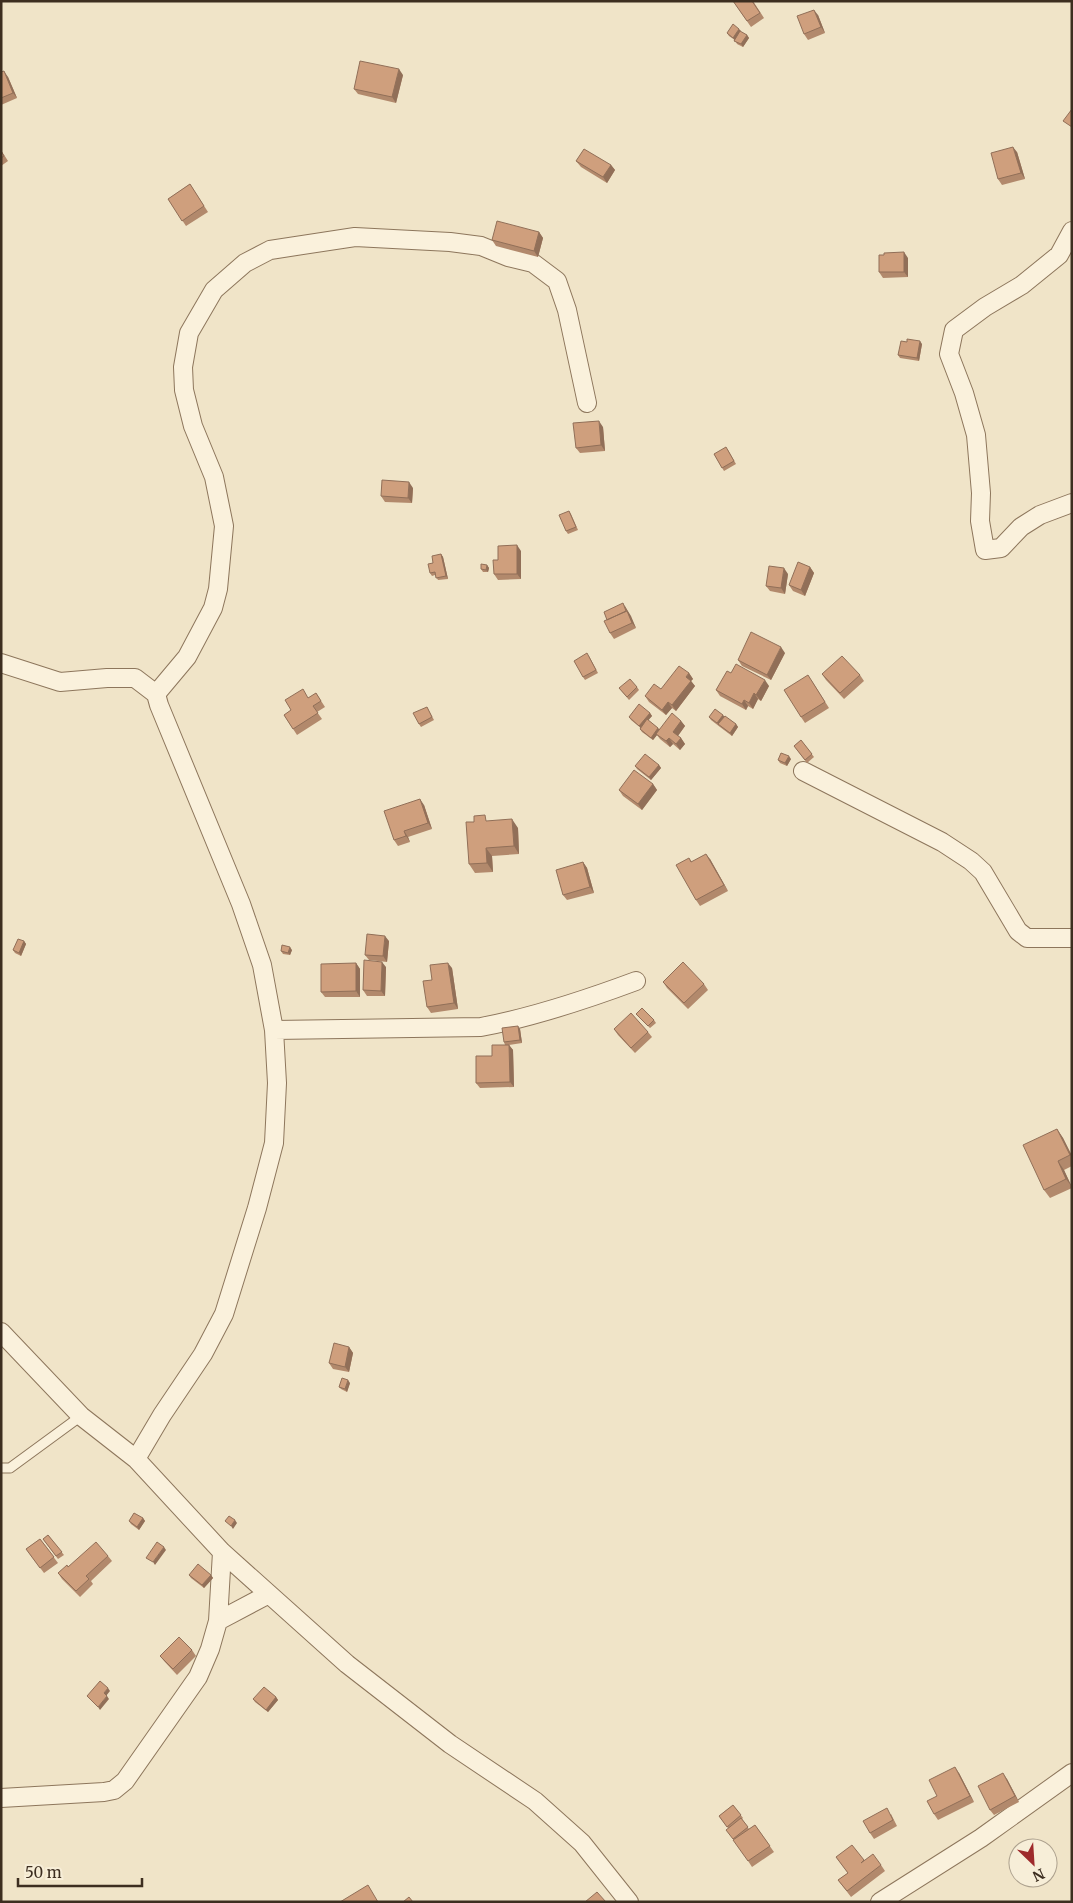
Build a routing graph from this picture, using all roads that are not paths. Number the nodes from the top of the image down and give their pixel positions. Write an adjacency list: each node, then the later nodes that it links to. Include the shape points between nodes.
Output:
1 (1072, 231): 3 (street, via 1059,255 1022,285 954,330 949,354 976,435 980,521 985,550 1001,548 1021,527 1040,515)
2 (587, 403): 5 (street, via 567,310 557,281 533,263 482,246 355,237 270,250 245,263 214,290 189,333 183,367 184,390 193,426 214,477 224,526 213,608 187,657)
3 (1072, 503)
4 (1, 663): 5 (street, via 60,682 135,678)
5 (156, 694): 9 (street, via 241,904 262,965)
6 (803, 770): 7 (street, via 942,842 971,861 983,872 1018,931 1027,938)
7 (1072, 938)
8 (636, 981): 9 (street, via 560,1007 480,1027)
9 (274, 1030): 12 (street, via 277,1083 274,1143 258,1208 224,1314 203,1354 162,1414)
10 (1, 1332): 11 (street)
11 (81, 1416): 12 (street); 13 (lane, via 10,1468)
12 (136, 1460): 14 (street)
13 (1, 1468)
14 (222, 1552): 15 (street); 16 (street)
15 (269, 1594): 16 (street); 19 (street, via 369,1681 450,1744 535,1801 582,1843)
16 (218, 1621): 18 (street, via 198,1676 120,1786 104,1792)
17 (1072, 1773): 20 (street, via 981,1838)
18 (1, 1798)
19 (628, 1902)
20 (880, 1902)

